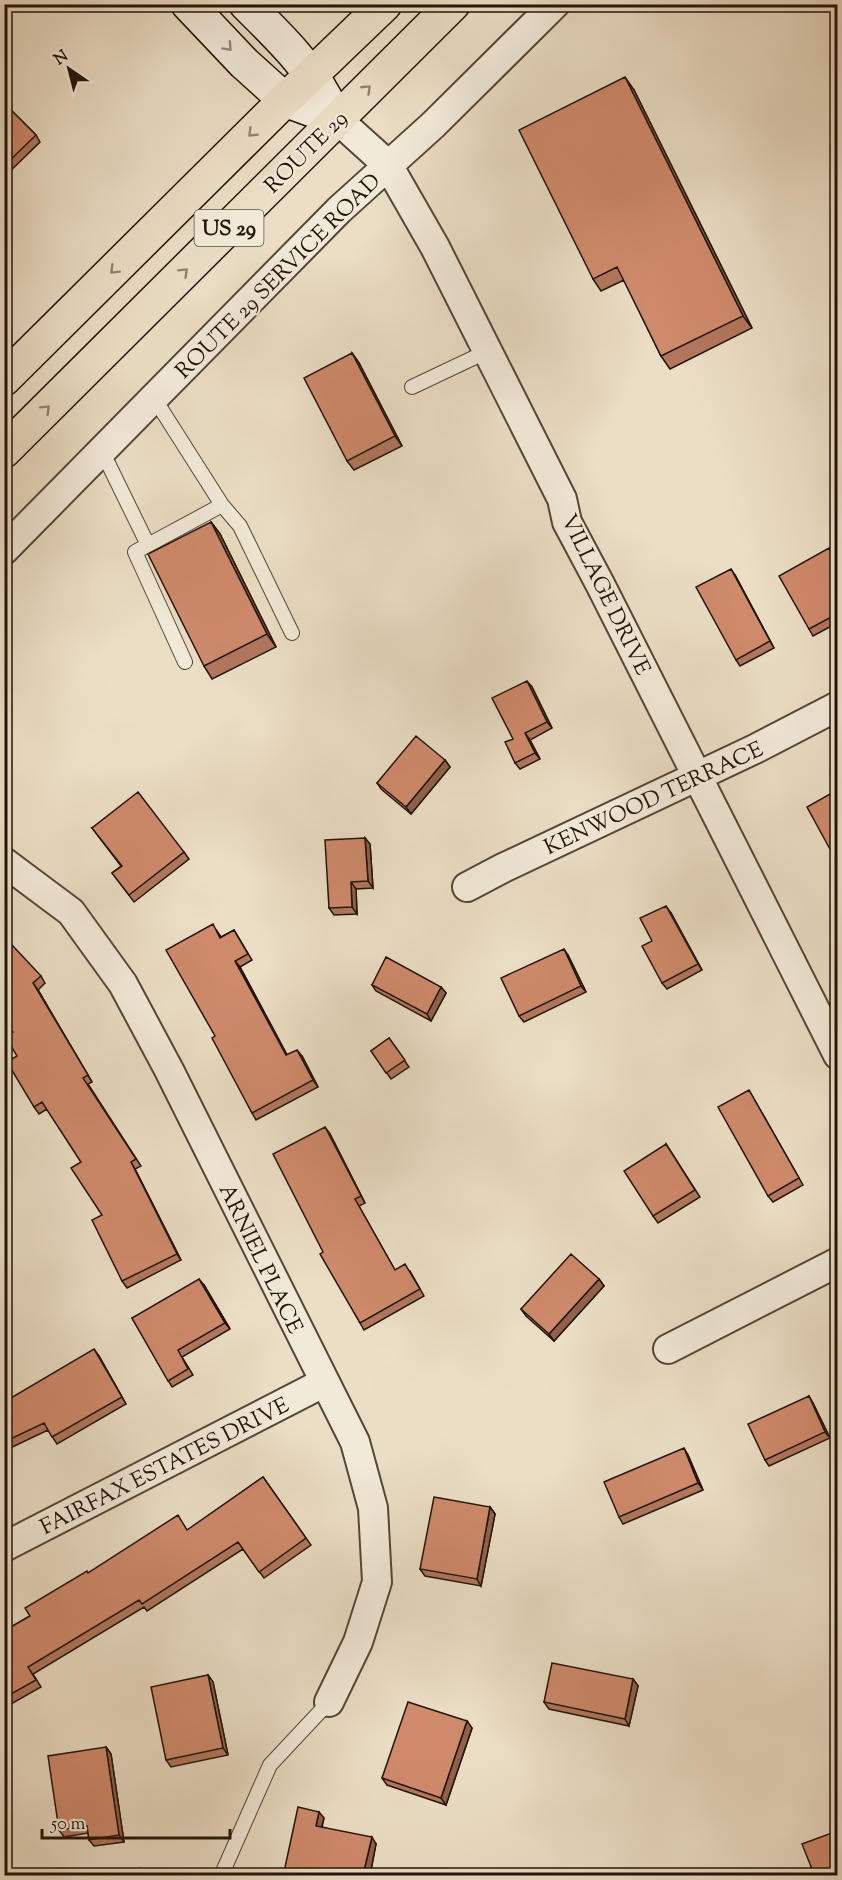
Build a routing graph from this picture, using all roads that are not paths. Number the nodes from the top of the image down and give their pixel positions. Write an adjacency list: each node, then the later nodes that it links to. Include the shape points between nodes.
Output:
1 (188, 4): 7 (main road, one-way to 7)
2 (246, 4): 6 (main road)
3 (385, 4): 6 (main road, US 29)
4 (453, 4): 8 (main road, ROUTE 29 / US 29, one-way to 4)
5 (555, 4): 9 (street, ROUTE 29 SERVICE ROAD)
6 (313, 75): 7 (main road, US 29); 8 (main road)
7 (285, 100): 8 (main road); 11 (main road, US 29, one-way to 11)
8 (337, 119): 9 (street, VILLAGE DRIVE); 14 (main road, ROUTE 29 / US 29, one-way to 8)
9 (388, 165): 10 (street, VILLAGE DRIVE); 13 (street, ROUTE 29 SERVICE ROAD)
10 (488, 351): 12 (lane); 22 (street, VILLAGE DRIVE, via 562,499 567,522)
11 (4, 379)
12 (412, 387)
13 (154, 398): 15 (street, ROUTE 29 SERVICE ROAD); 16 (lane)
14 (4, 451)
15 (102, 451): 17 (lane); 18 (street, ROUTE 29 SERVICE ROAD)
16 (222, 505): 17 (lane); 19 (lane, via 240,526)
17 (148, 545): 20 (lane, via 135,552)
18 (4, 550)
19 (292, 633)
20 (185, 663)
21 (837, 706): 22 (street, KENWOOD TERRACE)
22 (698, 776): 24 (street, KENWOOD TERRACE); 25 (street, VILLAGE DRIVE)
23 (4, 862): 28 (street, ARNIEL PLACE, via 71,912 123,984)
24 (467, 887)
25 (837, 1054)
26 (837, 1262): 27 (street)
27 (668, 1349)
28 (323, 1383): 29 (street, FAIRFAX ESTATES DRIVE); 30 (street, ARNIEL PLACE, via 355,1442 373,1508 377,1582 358,1642)
29 (4, 1547)
30 (329, 1702): 31 (lane, via 270,1765)
31 (221, 1875)

